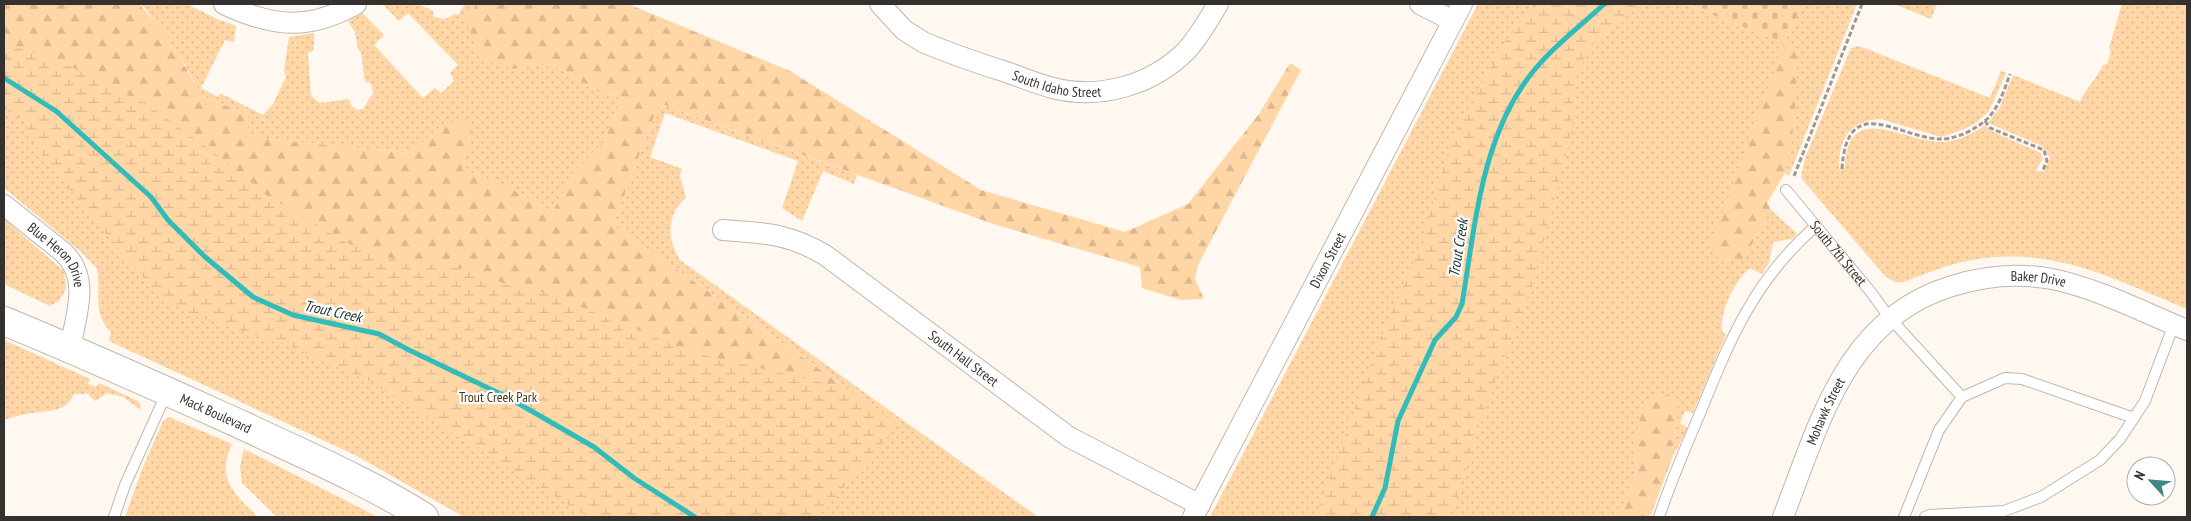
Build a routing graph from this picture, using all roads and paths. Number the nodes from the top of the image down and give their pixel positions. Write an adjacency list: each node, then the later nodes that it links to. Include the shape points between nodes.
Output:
1 (224, 4): 2 (street, via 253,18 292,24 342,12)
2 (356, 4)
3 (880, 4): 4 (street, South Idaho Street, via 904,30 944,51 1053,88 1088,92 1124,87 1147,79 1168,66 1186,51)
4 (1218, 4)
5 (1420, 4): 8 (street)
6 (1462, 4): 8 (street, Dixon Street)
7 (1862, 4): 13 (path)
8 (1452, 22): 25 (street, Dixon Street)
9 (2010, 74): 10 (path, via 1997,105)
10 (1985, 121): 11 (path, via 1948,139 1918,136 1888,125 1871,123 1854,132 1846,142); 12 (path, via 1990,128 2044,150 2047,161)
11 (1842, 169)
12 (2042, 172)
13 (1794, 176)
14 (1786, 190): 16 (lane, South 7th Street)
15 (4, 205): 21 (street, Blue Heron Drive, via 64,252 79,274 79,299)
16 (1816, 226): 18 (lane, South 7th Street); 28 (lane, via 1775,267 1739,321)
17 (723, 230): 25 (street, South Hall Street, via 778,234 804,243 1069,437)
18 (1889, 318): 20 (street, Baker Drive, via 1912,302 1954,285 1998,276 2026,276 2080,287); 23 (lane, South 7th Street); 29 (street, Mohawk Street, via 1867,340 1832,393)
19 (4, 321): 21 (main road, Mack Boulevard)
20 (2181, 327): 24 (lane)
21 (70, 348): 22 (main road, Mack Boulevard)
22 (168, 392): 26 (lane, via 125,485); 27 (main road, Mack Boulevard, via 359,480)
23 (1962, 397): 24 (lane, via 2005,378 2022,379); 30 (lane, via 1939,430)
24 (2134, 418): 31 (lane, via 2100,460 2041,497 2004,511 1930,514)
25 (1196, 511)
26 (114, 517)
27 (424, 517)
28 (1659, 517)
29 (1783, 517)
30 (1904, 517)
31 (1925, 517)

